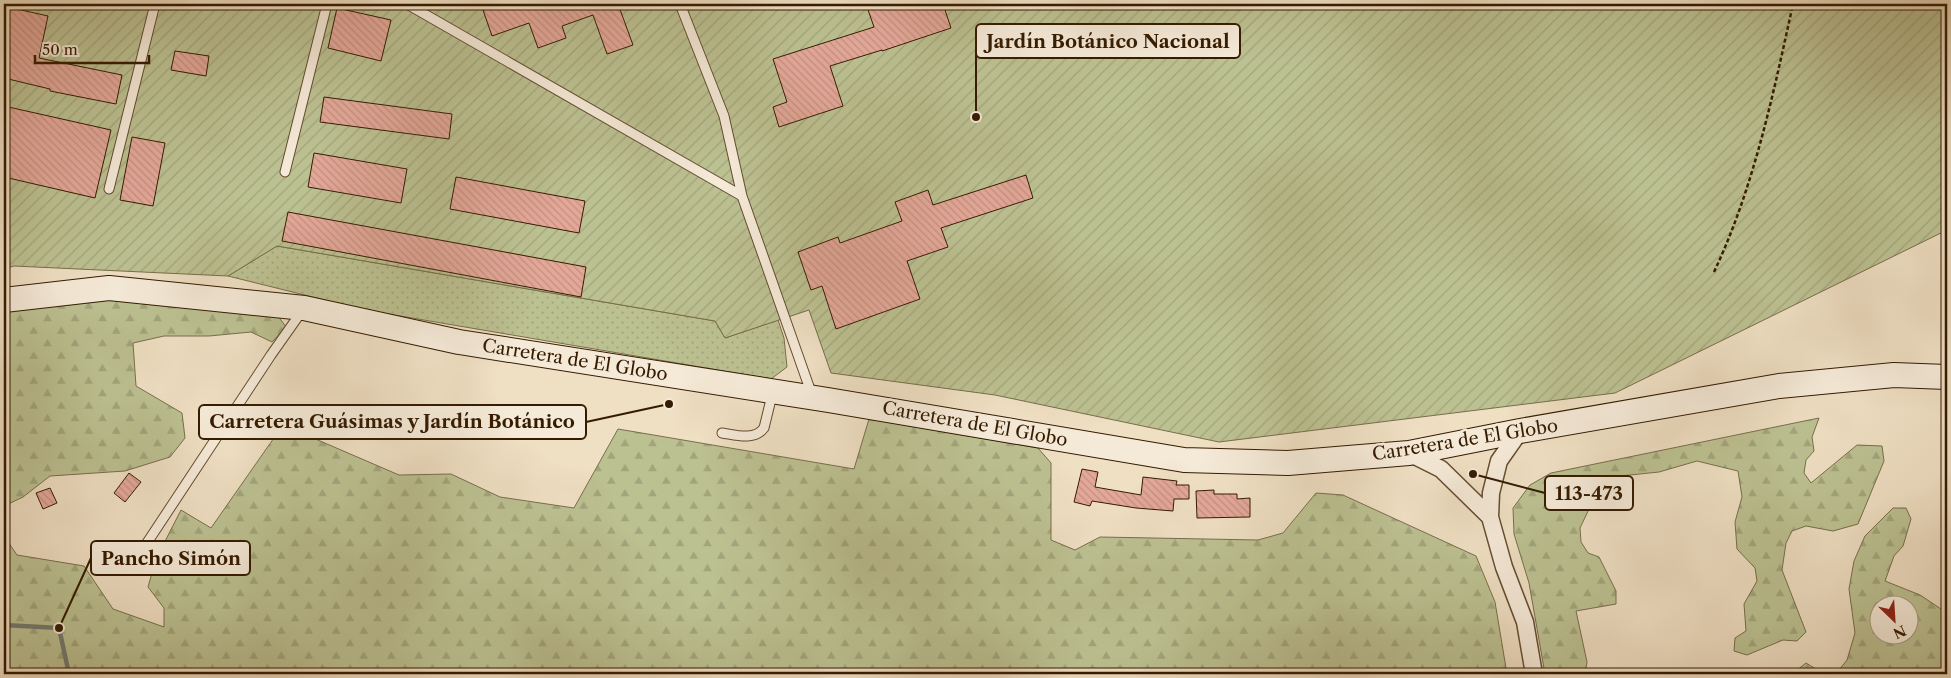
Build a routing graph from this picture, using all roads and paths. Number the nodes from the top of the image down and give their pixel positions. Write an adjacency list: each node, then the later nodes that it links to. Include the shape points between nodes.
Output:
1 (155, 4): 9 (lane)
2 (327, 4): 8 (lane)
3 (407, 4): 10 (lane)
4 (680, 4): 10 (lane, via 724,116)
5 (1225, 4): 6 (path, via 1239,9)
6 (1248, 4)
7 (1793, 4): 11 (path, via 1760,144 1730,238)
8 (286, 172)
9 (109, 189)
10 (742, 196): 16 (lane)
11 (1714, 272)
12 (4, 300): 13 (main road, Carretera de El Globo, via 109,288)
13 (304, 308): 15 (main road, Carretera de El Globo, via 459,342); 21 (lane)
14 (1947, 377): 17 (main road, Carretera de El Globo, via 1894,375 1779,386)
15 (773, 391): 16 (main road, Carretera de El Globo); 18 (lane, via 760,433 746,437)
16 (813, 398): 19 (main road, Carretera de El Globo, via 1184,460 1288,463)
17 (1520, 431): 19 (main road, Carretera de El Globo); 20 (street, via 1499,461 1491,493)
18 (722, 433)
19 (1409, 453): 20 (street, via 1441,469)
20 (1490, 517): 22 (street, via 1504,567 1525,622)
21 (137, 558)
22 (1534, 674)

